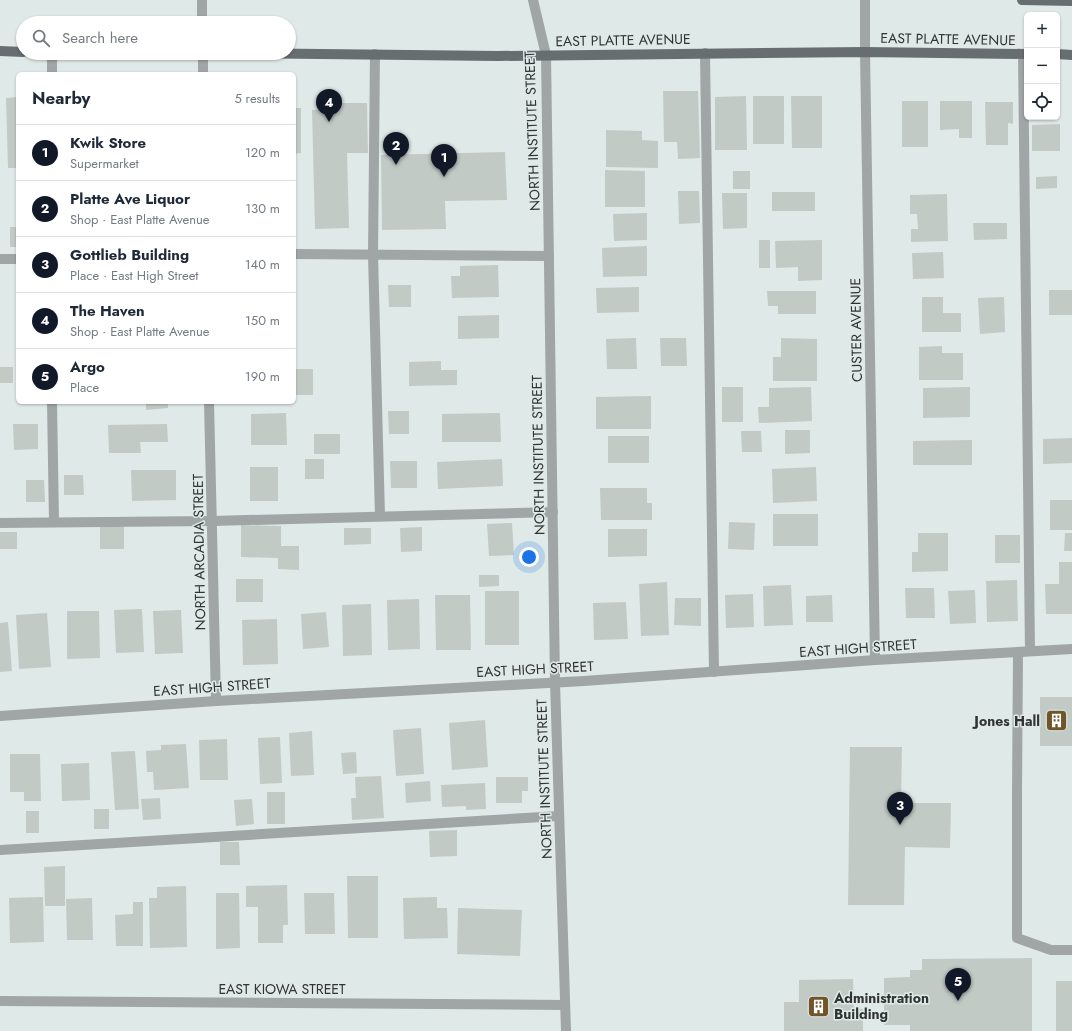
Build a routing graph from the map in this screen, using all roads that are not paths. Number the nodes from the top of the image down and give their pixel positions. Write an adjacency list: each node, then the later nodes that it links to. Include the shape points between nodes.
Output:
1 (202, 0): 6 (street)
2 (533, 0): 15 (street, NORTH INSTITUTE STREET)
3 (865, 0): 9 (street, CUSTER AVENUE)
4 (1022, 0): 5 (main road)
5 (1072, 1)
6 (202, 16)
7 (0, 51): 8 (main road)
8 (16, 52)
9 (865, 52): 11 (main road, EAST PLATTE AVENUE); 13 (main road, EAST PLATTE AVENUE); 37 (street, CUSTER AVENUE)
10 (296, 53): 12 (main road, EAST PLATTE AVENUE)
11 (705, 53): 15 (main road, EAST PLATTE AVENUE); 38 (street)
12 (375, 54): 15 (main road, EAST PLATTE AVENUE); 23 (street)
13 (1024, 54)
14 (1060, 54): 16 (main road)
15 (546, 55): 24 (street, NORTH INSTITUTE STREET)
16 (1072, 55)
17 (52, 60): 19 (street)
18 (203, 60): 20 (street)
19 (52, 72)
20 (203, 72)
21 (1025, 84): 35 (street)
22 (296, 254): 23 (street)
23 (373, 255): 24 (street); 30 (street)
24 (549, 256): 29 (street, NORTH INSTITUTE STREET)
25 (0, 259): 26 (street)
26 (16, 259)
27 (52, 404): 33 (street)
28 (209, 404): 31 (street, NORTH ARCADIA STREET)
29 (553, 512): 30 (street); 39 (street, NORTH INSTITUTE STREET)
30 (380, 516): 31 (street)
31 (212, 521): 33 (street); 40 (street, NORTH ARCADIA STREET)
32 (0, 522): 33 (street)
33 (54, 522)
34 (1072, 648): 35 (street, EAST HIGH STREET)
35 (1030, 651): 36 (street, EAST HIGH STREET)
36 (1018, 652): 37 (street, EAST HIGH STREET); 44 (street, via 1017,938 1051,950)
37 (875, 660): 38 (street, EAST HIGH STREET)
38 (714, 672): 39 (street, EAST HIGH STREET)
39 (555, 682): 40 (street, EAST HIGH STREET); 42 (street, NORTH INSTITUTE STREET)
40 (216, 701): 41 (street, EAST HIGH STREET)
41 (0, 716)
42 (559, 816): 43 (street); 46 (street, NORTH INSTITUTE STREET)
43 (0, 850)
44 (1072, 950)
45 (0, 1001): 46 (street, EAST KIOWA STREET)
46 (564, 1005): 47 (street, NORTH INSTITUTE STREET)
47 (566, 1031)

